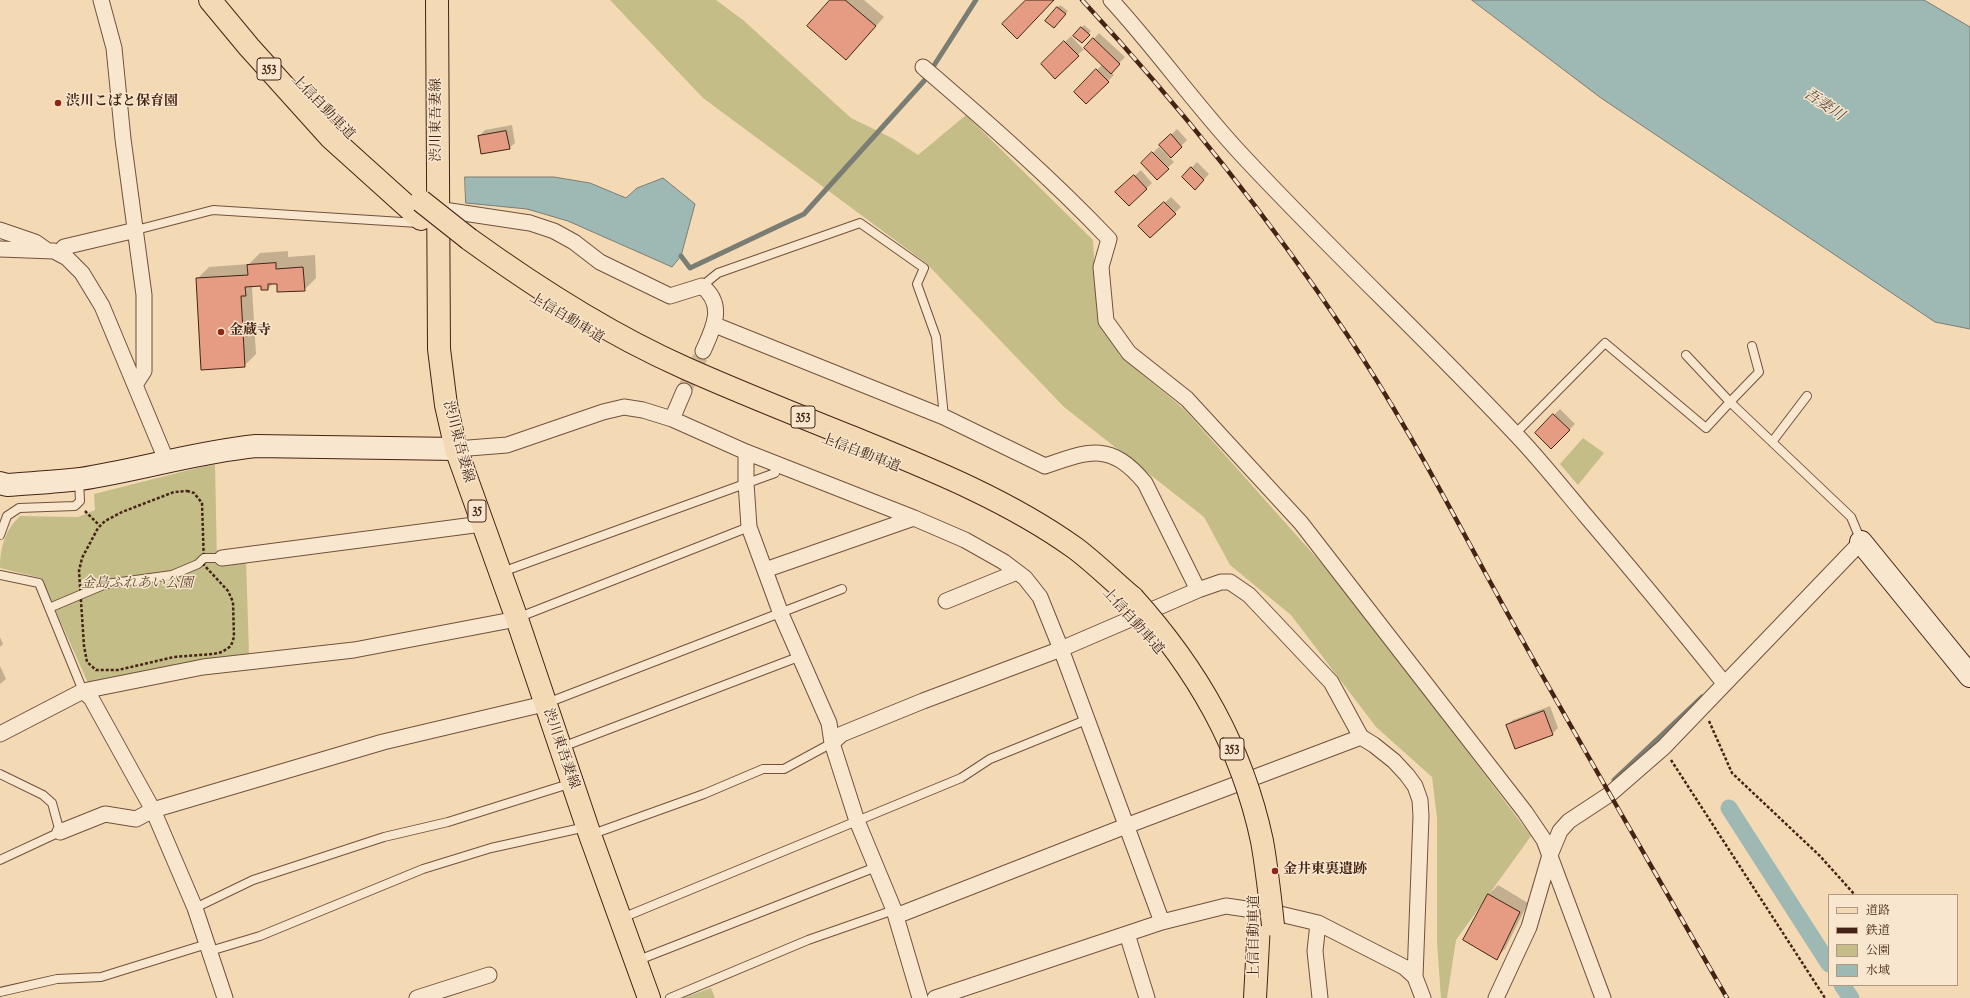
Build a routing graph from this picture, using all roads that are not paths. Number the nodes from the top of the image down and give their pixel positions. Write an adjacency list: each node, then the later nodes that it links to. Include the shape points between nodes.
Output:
1 (101, 0): 10 (street, via 114,48)
2 (210, 0): 7 (main road, 上信自動車道 / 353, via 249,47)
3 (226, 0): 7 (main road, 上信自動車道 / 353)
4 (437, 0): 8 (main road, 渋川東吾妻線 / 35)
5 (1111, 0): 24 (street, via 1241,154)
6 (923, 67): 67 (street, via 994,128 1085,213 1109,239 1101,267 1106,321 1129,353 1187,399 1301,523 1525,812 1544,840)
7 (334, 131): 75 (main road, 上信自動車道 / 353, bridge, via 378,164 507,283 563,318 677,381 934,484 1016,526 1129,604 1201,713 1226,766 1242,814)
8 (437, 217): 10 (lane, via 213,210); 13 (street, via 530,223 554,231 574,242 600,262 670,296); 26 (main road, 渋川東吾妻線 / 35, via 439,349 446,404)
9 (0, 230): 12 (street, via 35,242)
10 (136, 230): 12 (street, via 64,247); 18 (street, via 144,295 144,371)
11 (0, 249): 12 (street)
12 (53, 252): 18 (street, via 67,258 82,273 102,306)
13 (702, 286): 14 (street, via 708,291 714,305); 22 (lane, via 718,273 860,223 924,268 917,284 936,336)
14 (715, 325): 16 (street); 22 (street)
15 (1752, 346): 21 (lane, via 1759,372)
16 (703, 351)
17 (1686, 355): 21 (lane)
18 (135, 385): 28 (street)
19 (684, 391): 23 (street)
20 (1807, 396): 25 (lane)
21 (1730, 402): 24 (lane, via 1706,428 1605,343); 25 (lane)
22 (944, 417): 44 (street, via 1045,466 1090,452 1102,453 1120,460 1135,471 1145,483)
23 (672, 419): 26 (street, via 624,407 507,445); 27 (street)
24 (1515, 434): 52 (street)
25 (1772, 442): 37 (lane, via 1851,517)
26 (456, 449): 28 (street, via 256,446 223,449); 34 (main road, 渋川東吾妻線 / 35)
27 (746, 452): 32 (street); 33 (street)
28 (167, 462): 30 (street)
29 (775, 473): 32 (lane)
30 (79, 479): 31 (street, via 7,485); 36 (lane, via 80,501 75,506 19,508 7,516)
31 (0, 483)
32 (746, 483): 35 (street); 41 (lane)
33 (914, 518): 39 (street); 40 (street, via 965,540)
34 (482, 524): 38 (street); 41 (main road, 渋川東吾妻線 / 35)
35 (749, 528): 39 (street); 48 (lane)
36 (0, 535)
37 (1861, 542): 51 (street); 52 (street)
38 (222, 558): 46 (lane, via 204,558 198,564 172,575 106,584)
39 (765, 570): 47 (street)
40 (1017, 572): 45 (street); 49 (street, via 1040,597)
41 (499, 573): 48 (main road, 渋川東吾妻線 / 35)
42 (0, 575): 46 (lane, via 39,583)
43 (842, 589): 47 (lane)
44 (1198, 590): 49 (street); 57 (street, via 1221,582 1230,582 1249,596 1331,682)
45 (946, 600)
46 (49, 608): 53 (lane)
47 (781, 614): 50 (street); 54 (lane)
48 (517, 619): 53 (street, via 354,650 203,667); 54 (main road, 渋川東吾妻線 / 35)
49 (1061, 649): 55 (street); 58 (street, via 842,734)
50 (801, 656): 58 (street, via 829,723); 59 (lane)
51 (1970, 676)
52 (1724, 683): 67 (street, via 1664,747 1610,794 1569,821 1560,831)
53 (83, 691): 56 (street); 62 (street, via 91,698)
54 (544, 704): 59 (main road, 渋川東吾妻線 / 35); 62 (street, via 383,742)
55 (1086, 720): 63 (lane, via 990,759 961,778); 64 (street)
56 (0, 734)
57 (1361, 737): 64 (street); 80 (street, via 1394,762 1415,786 1420,800)
58 (832, 743): 63 (street); 65 (lane, via 784,769 763,769 704,794)
59 (560, 748): 61 (main road, 渋川東吾妻線 / 35)
60 (0, 774): 66 (lane, via 43,795 52,803)
61 (572, 783): 65 (main road, 渋川東吾妻線 / 35); 70 (lane, via 448,822 384,837 253,880)
62 (153, 810): 66 (street, via 136,819 104,814); 70 (street)
63 (857, 822): 69 (street); 72 (lane)
64 (1126, 826): 71 (street); 73 (street)
65 (588, 831): 72 (main road, 渋川東吾妻線 / 35); 77 (lane, via 491,848 424,868 260,936)
66 (60, 832): 68 (lane)
67 (1550, 855): 93 (street, via 1529,927); 94 (street)
68 (0, 860)
69 (876, 867): 71 (street); 78 (lane)
70 (195, 908): 77 (street)
71 (895, 913): 85 (lane, via 808,940); 86 (street)
72 (619, 919): 78 (main road, 渋川東吾妻線 / 35)
73 (1162, 922): 74 (street, via 1226,906); 76 (street)
74 (1318, 923): 80 (street, via 1404,967); 91 (street, via 1315,951)
75 (1266, 925): 89 (main road, 上信自動車道 / 353); 90 (main road, 上信自動車道 / 353, via 1273,955)
76 (1127, 934): 87 (street); 88 (street)
77 (208, 948): 81 (lane, via 101,977 57,979); 82 (street)
78 (635, 961): 84 (main road, 渋川東吾妻線 / 35)
79 (489, 975): 83 (street)
80 (1415, 977): 92 (street)
81 (0, 992)
82 (225, 998)
83 (417, 998)
84 (648, 998)
85 (670, 998)
86 (920, 998)
87 (935, 998)
88 (1147, 998)
89 (1255, 998)
90 (1269, 998)
91 (1320, 998)
92 (1424, 998)
93 (1496, 998)
94 (1603, 998)

